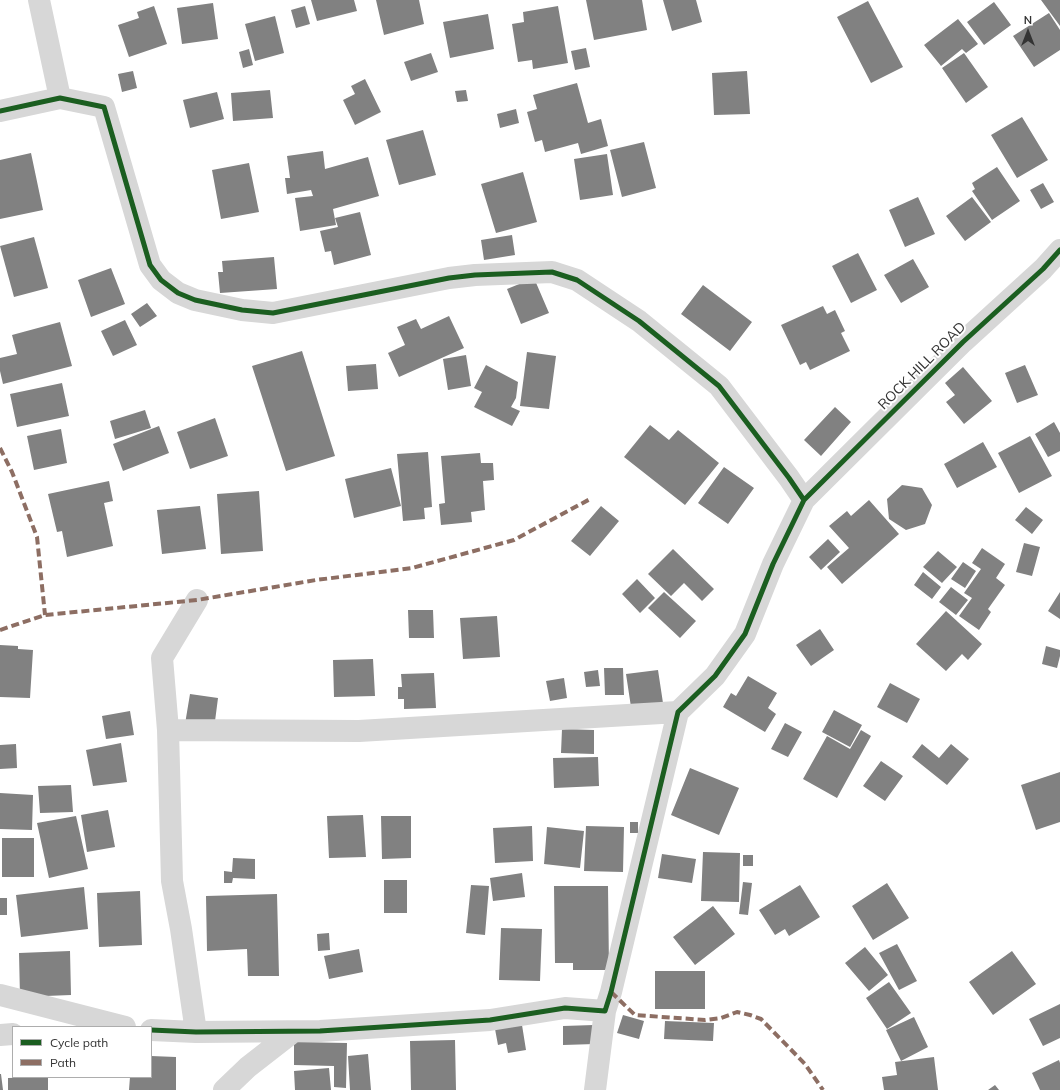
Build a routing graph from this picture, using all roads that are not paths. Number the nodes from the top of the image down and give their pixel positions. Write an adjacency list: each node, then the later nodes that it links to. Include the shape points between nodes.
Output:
1 (39, 0): 2 (street)
2 (60, 98): 3 (street); 5 (street, via 104,107 150,265 161,280 178,293 195,300 242,310 273,313 449,278 552,272 577,280 638,321 719,386)
3 (0, 111)
4 (1060, 250): 5 (street, ROCK HILL ROAD)
5 (804, 500): 7 (street, ROCK HILL ROAD, via 773,564 746,634 715,676)
6 (197, 600): 8 (street, via 162,658)
7 (678, 712): 8 (street, via 359,731); 10 (street)
8 (168, 730): 13 (street, via 172,881)
9 (0, 995): 11 (street)
10 (605, 1011): 14 (street, via 566,1008 490,1020); 18 (street)
11 (121, 1026)
12 (152, 1030): 13 (street)
13 (196, 1032): 14 (street)
14 (293, 1032): 17 (street, via 248,1067)
15 (12, 1034): 16 (street)
16 (0, 1035)
17 (224, 1090)
18 (595, 1090)

